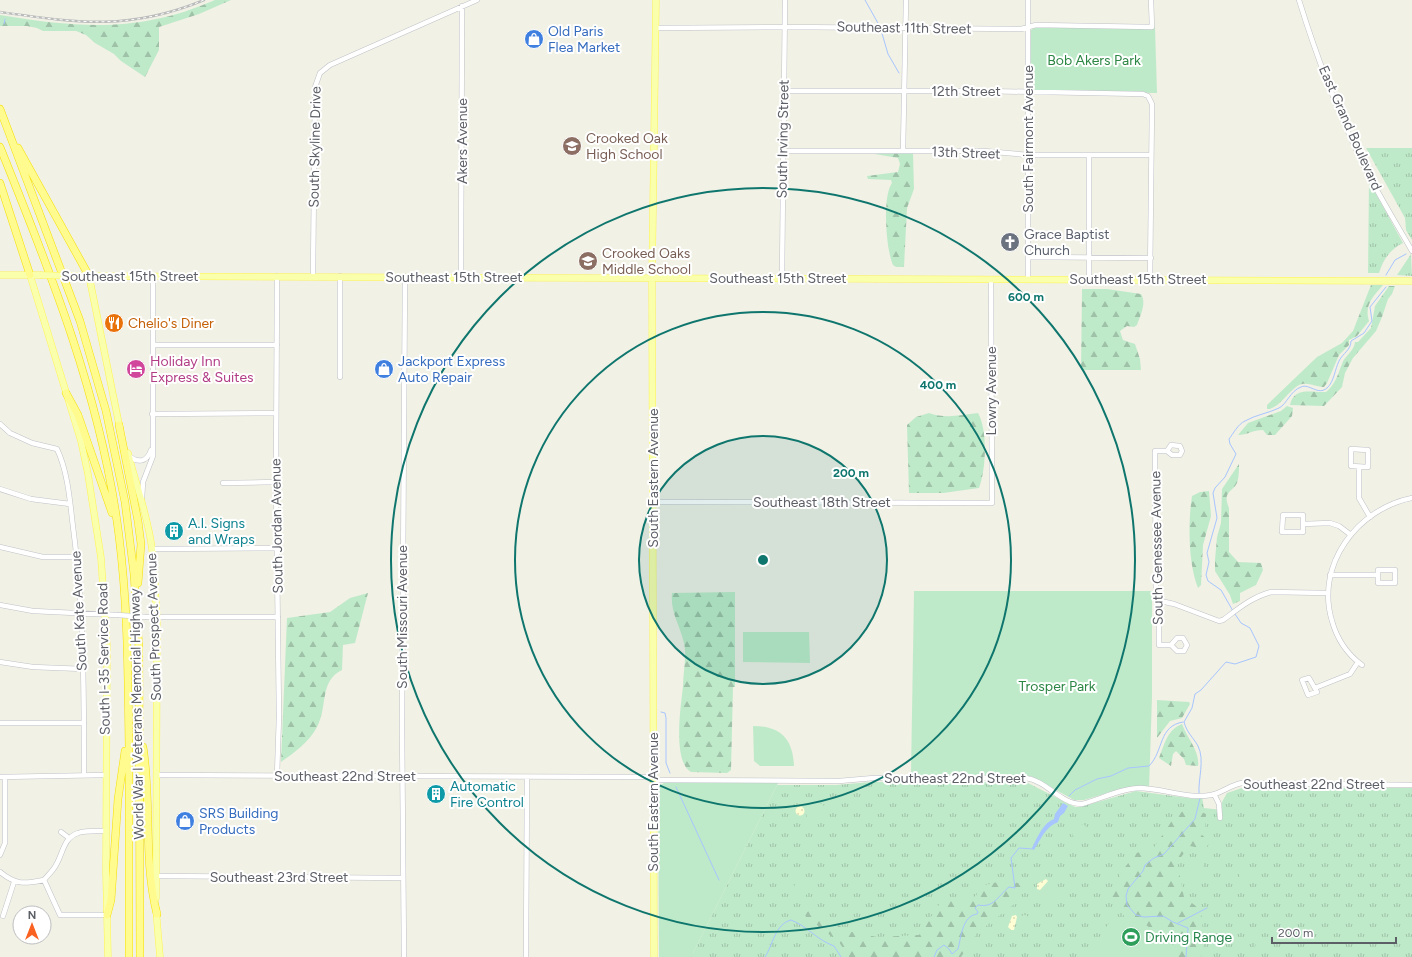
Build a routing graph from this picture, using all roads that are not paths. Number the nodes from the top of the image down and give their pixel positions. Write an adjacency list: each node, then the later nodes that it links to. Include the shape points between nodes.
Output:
1 (477, 0): 8 (street, South Skyline Drive)
2 (656, 0): 11 (main road, South Eastern Avenue)
3 (785, 0): 9 (street, South Irving Street)
4 (906, 0): 12 (street)
5 (1028, 0): 10 (street, South Fairmont Avenue)
6 (1151, 0): 10 (street, Southeast 11th Street, via 1152,27)
7 (1299, 0): 25 (street, East Grand Boulevard, via 1320,64 1351,138)
8 (462, 6): 34 (street, South Skyline Drive, via 330,65 318,75 315,87); 37 (street, Akers Avenue)
9 (785, 27): 11 (street, Southeast 11th Street); 12 (street, Southeast 11th Street); 13 (street, South Irving Street)
10 (1028, 27): 12 (street, Southeast 11th Street); 15 (street, South Fairmont Avenue)
11 (655, 28): 39 (main road, South Eastern Avenue)
12 (905, 28): 14 (street)
13 (783, 91): 14 (street, 12th Street); 19 (street, South Irving Street)
14 (904, 92): 15 (street, 12th Street); 20 (street)
15 (1029, 92): 21 (street, South Fairmont Avenue); 23 (street, 12th Street, via 1148,96 1152,104)
16 (0, 109): 17 (highway, World War I Veterans Memorial Highway)
17 (8, 131): 31 (highway); 78 (highway, World War I Veterans Memorial Highway, via 80,321 106,411 126,508)
18 (0, 146): 67 (highway, World War I Veterans Memorial Highway, via 78,352 99,430)
19 (782, 151): 20 (street, 13th Street); 38 (street, South Irving Street)
20 (904, 151): 21 (street, 13th Street)
21 (1028, 155): 22 (street, 13th Street); 27 (street, South Fairmont Avenue)
22 (1090, 155): 23 (street, 13th Street); 26 (street)
23 (1151, 155): 28 (street)
24 (0, 183): 30 (highway)
25 (1412, 251)
26 (1089, 256): 27 (street); 28 (street); 42 (street)
27 (1028, 257): 41 (street, South Fairmont Avenue)
28 (1151, 258): 43 (street)
29 (0, 275): 30 (main road, Southeast 15th Street)
30 (30, 275): 31 (main road, Southeast 15th Street, bridge); 48 (main road, South I-35 Service Road)
31 (89, 276): 32 (main road, Southeast 15th Street); 52 (main road)
32 (153, 276): 33 (main road, Southeast 15th Street); 45 (street, South Prospect Avenue)
33 (277, 276): 34 (main road, Southeast 15th Street); 46 (street, South Jordan Avenue)
34 (313, 276): 35 (main road, Southeast 15th Street)
35 (340, 276): 36 (main road, Southeast 15th Street); 47 (street)
36 (404, 276): 37 (main road, Southeast 15th Street); 95 (street, South Missouri Avenue)
37 (461, 277): 39 (main road, Southeast 15th Street)
38 (782, 278): 39 (main road, Southeast 15th Street); 40 (main road, Southeast 15th Street)
39 (652, 279): 62 (main road, South Eastern Avenue)
40 (990, 279): 41 (main road, Southeast 15th Street); 63 (street, Lowry Avenue)
41 (1028, 279): 42 (main road, Southeast 15th Street)
42 (1089, 279): 43 (main road, Southeast 15th Street)
43 (1150, 280): 44 (main road, Southeast 15th Street)
44 (1412, 281)
45 (153, 345): 46 (street); 50 (street, South Prospect Avenue)
46 (277, 345): 49 (street, South Jordan Avenue)
47 (340, 377)
48 (66, 393): 67 (highway, via 78,415); 80 (main road, South I-35 Service Road, via 88,474 97,525)
49 (276, 413): 50 (street); 57 (street, South Jordan Avenue)
50 (152, 414): 53 (street, South Prospect Avenue)
51 (0, 424): 64 (street, South Kate Avenue, via 10,433 32,443 57,449 62,458)
52 (119, 426): 55 (main road); 78 (highway, via 135,500 141,544)
53 (152, 448): 55 (street, via 144,460 134,460); 61 (street, South Prospect Avenue, via 152,460 143,482)
54 (1167, 451): 76 (street, South Genessee Avenue, via 1155,451)
55 (128, 455): 61 (main road)
56 (1359, 467): 56 (street, via 1351,466 1351,450 1368,450 1368,467); 65 (street, via 1359,498)
57 (276, 482): 58 (street); 70 (street, South Jordan Avenue)
58 (223, 483)
59 (0, 489): 64 (street, via 31,500)
60 (1412, 498): 65 (street, via 1386,507)
61 (142, 500): 71 (main road, South Prospect Avenue)
62 (653, 502): 63 (street, Southeast 18th Street); 98 (main road, South Eastern Avenue)
63 (992, 503)
64 (70, 504): 72 (street, South Kate Avenue)
65 (1370, 517): 68 (street)
66 (1303, 524): 66 (street, via 1303,515 1283,515 1282,532 1303,532); 68 (street, via 1339,526)
67 (119, 534): 89 (highway, World War I Veterans Memorial Highway, via 128,631)
68 (1350, 535): 73 (street)
69 (0, 547): 72 (street, via 43,557)
70 (277, 548): 71 (street); 82 (street, South Jordan Avenue)
71 (152, 549): 81 (main road, South Prospect Avenue)
72 (77, 557): 79 (street, South Kate Avenue)
73 (1330, 575): 74 (street); 75 (street)
74 (1378, 575): 74 (street, via 1378,583 1395,583 1395,570 1378,570)
75 (1327, 593): 76 (street, via 1271,592 1248,602 1223,620 1214,620 1174,604); 86 (street, via 1335,631 1345,648 1360,664 1350,674)
76 (1156, 600): 83 (street, South Genessee Avenue, via 1159,613 1159,645)
77 (0, 605): 79 (street, via 33,611)
78 (137, 607): 90 (highway, World War I Veterans Memorial Highway)
79 (82, 612): 80 (street); 85 (street, South Kate Avenue)
80 (106, 614): 81 (street, bridge); 91 (main road, South I-35 Service Road)
81 (156, 617): 82 (street); 92 (main road, South Prospect Avenue)
82 (278, 617): 94 (street, South Jordan Avenue, via 279,732)
83 (1171, 645)
84 (0, 662): 85 (street, via 33,667)
85 (83, 669): 88 (street, South Kate Avenue)
86 (1315, 688)
87 (0, 723): 88 (street)
88 (84, 723): 93 (street, South Kate Avenue)
89 (128, 723): 113 (highway, via 118,799 111,900); 116 (highway, World War I Veterans Memorial Highway)
90 (139, 724): 112 (highway, via 147,773 151,894); 117 (highway, World War I Veterans Memorial Highway)
91 (106, 775): 93 (street); 103 (main road, South I-35 Service Road)
92 (156, 775): 94 (street, Southeast 22nd Street); 108 (main road, South Prospect Avenue)
93 (84, 776): 96 (street)
94 (276, 776): 95 (street, Southeast 22nd Street)
95 (403, 776): 97 (street, Southeast 22nd Street); 109 (street, South Missouri Avenue)
96 (2, 777): 102 (street)
97 (527, 777): 98 (street, Southeast 22nd Street); 120 (street)
98 (653, 779): 100 (street, Southeast 22nd Street, via 838,782 874,778 1021,778 1032,779 1069,802 1082,804 1126,790 1142,788); 121 (main road, South Eastern Avenue)
99 (1412, 785): 100 (street, Southeast 22nd Street, via 1242,783)
100 (1214, 794): 101 (street, via 1219,804)
101 (1220, 818)
102 (2, 825): 106 (street, via 5,843)
103 (106, 831): 105 (street, via 78,832); 113 (main road, South I-35 Service Road)
104 (61, 832): 105 (street)
105 (69, 838): 110 (street, via 56,865)
106 (0, 855)
107 (0, 872): 111 (street)
108 (155, 876): 109 (street, Southeast 23rd Street); 112 (main road, South Prospect Avenue)
109 (402, 878): 119 (street, South Missouri Avenue)
110 (44, 880): 111 (street); 113 (street, via 60,916)
111 (14, 882): 114 (street)
112 (157, 914): 118 (main road, South Prospect Avenue)
113 (107, 915): 115 (main road, South I-35 Service Road)
114 (3, 916)
115 (108, 957)
116 (129, 957)
117 (140, 957)
118 (160, 957)
119 (404, 957)
120 (526, 957)
121 (654, 957)

